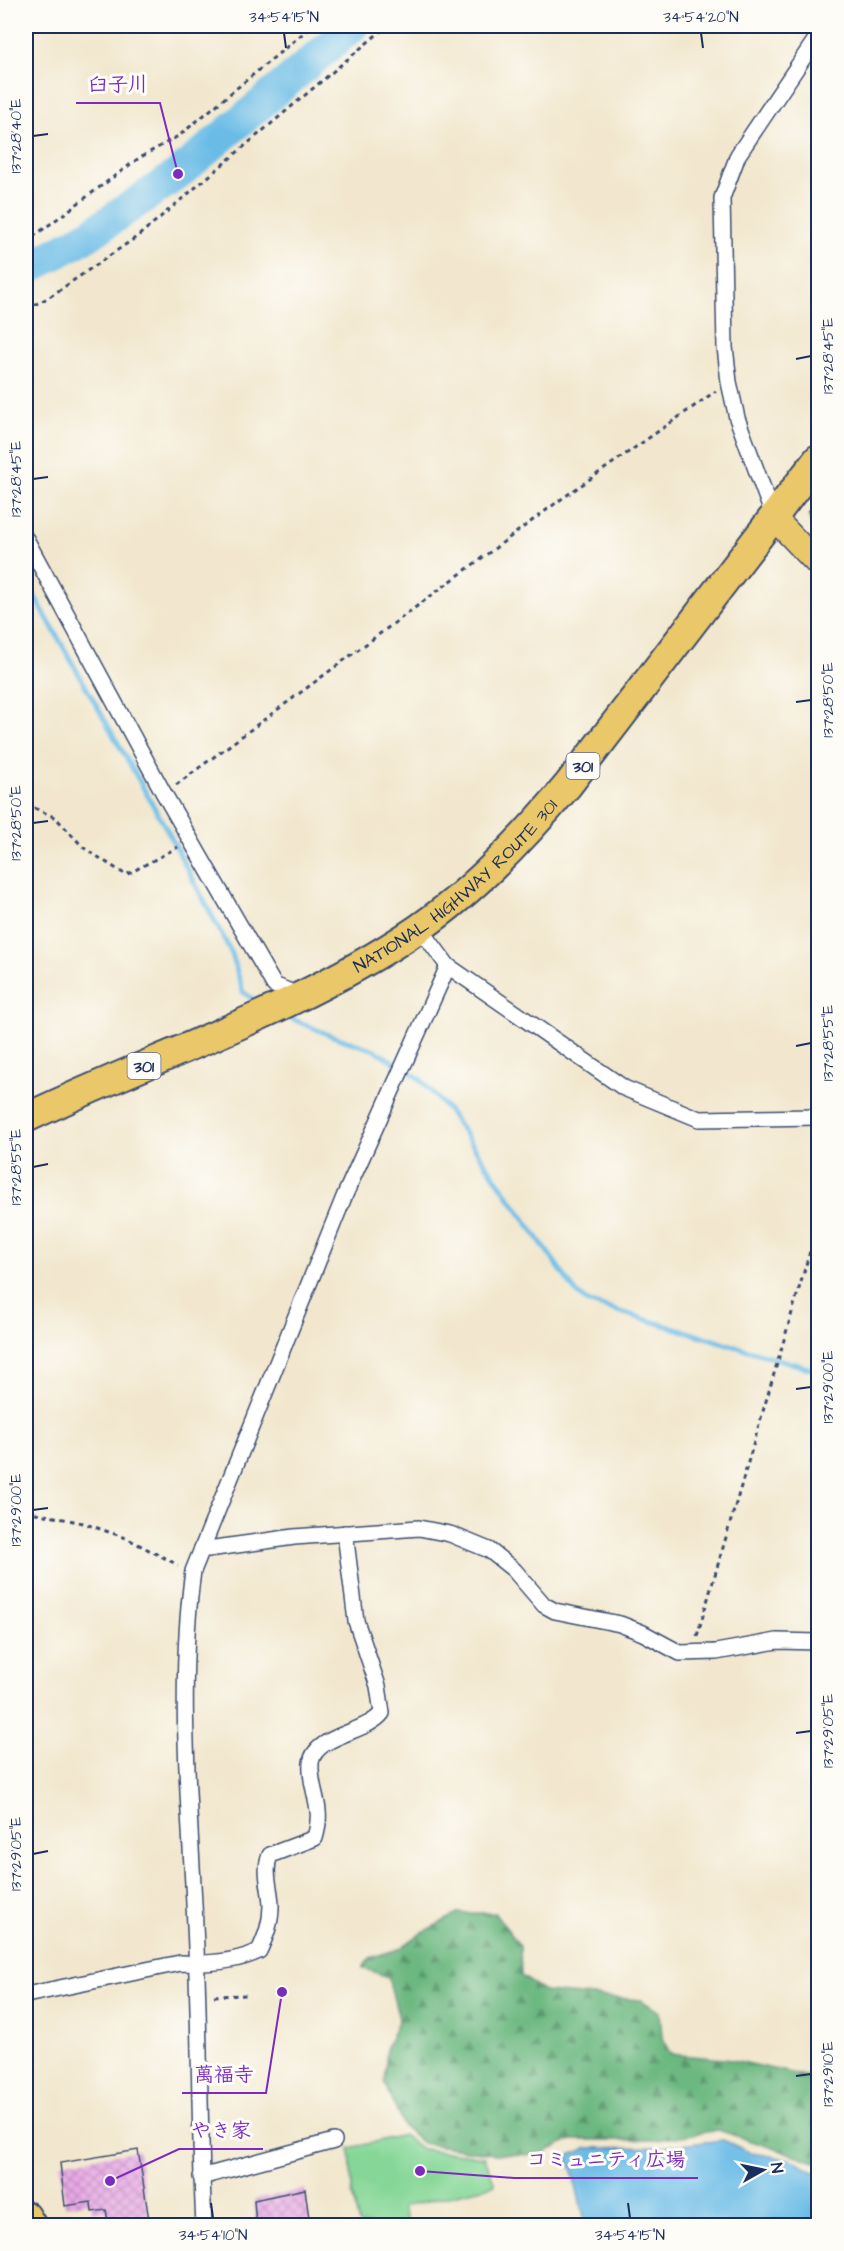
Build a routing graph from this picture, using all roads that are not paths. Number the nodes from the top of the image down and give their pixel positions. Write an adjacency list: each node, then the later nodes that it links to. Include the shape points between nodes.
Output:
1 (819, 36): 3 (street, via 738,155 722,198 729,382 737,418)
2 (819, 459): 3 (highway, NATIONAL HIGHWAY ROUTE 301 / 301)
3 (774, 518): 5 (main road); 6 (highway, NATIONAL HIGHWAY ROUTE 301 / 301, via 529,832 476,883)
4 (26, 539): 8 (street)
5 (819, 564)
6 (420, 928): 7 (street); 8 (highway, NATIONAL HIGHWAY ROUTE 301 / 301, via 375,957)
7 (448, 966): 9 (street, via 624,1088 688,1115 699,1119); 12 (street, via 344,1197)
8 (282, 1005): 10 (highway, NATIONAL HIGHWAY ROUTE 301 / 301)
9 (819, 1117)
10 (26, 1118)
11 (345, 1533): 12 (street); 13 (street, via 419,1528 450,1534 489,1550 514,1570 544,1605 555,1611 620,1624 680,1653 716,1652 777,1641); 14 (street, via 356,1621 378,1686 382,1713 376,1721 316,1751 311,1763 320,1820 315,1838 270,1855 266,1864 271,1906 269,1928 259,1951)
12 (202, 1548): 14 (street, via 193,1571 186,1622)
13 (819, 1642)
14 (197, 1964): 15 (street, via 180,1963); 17 (street)
15 (26, 1995)
16 (334, 2141): 17 (street)
17 (201, 2177): 20 (street)
18 (26, 2216): 19 (highway)
19 (32, 2226)
20 (204, 2226)

